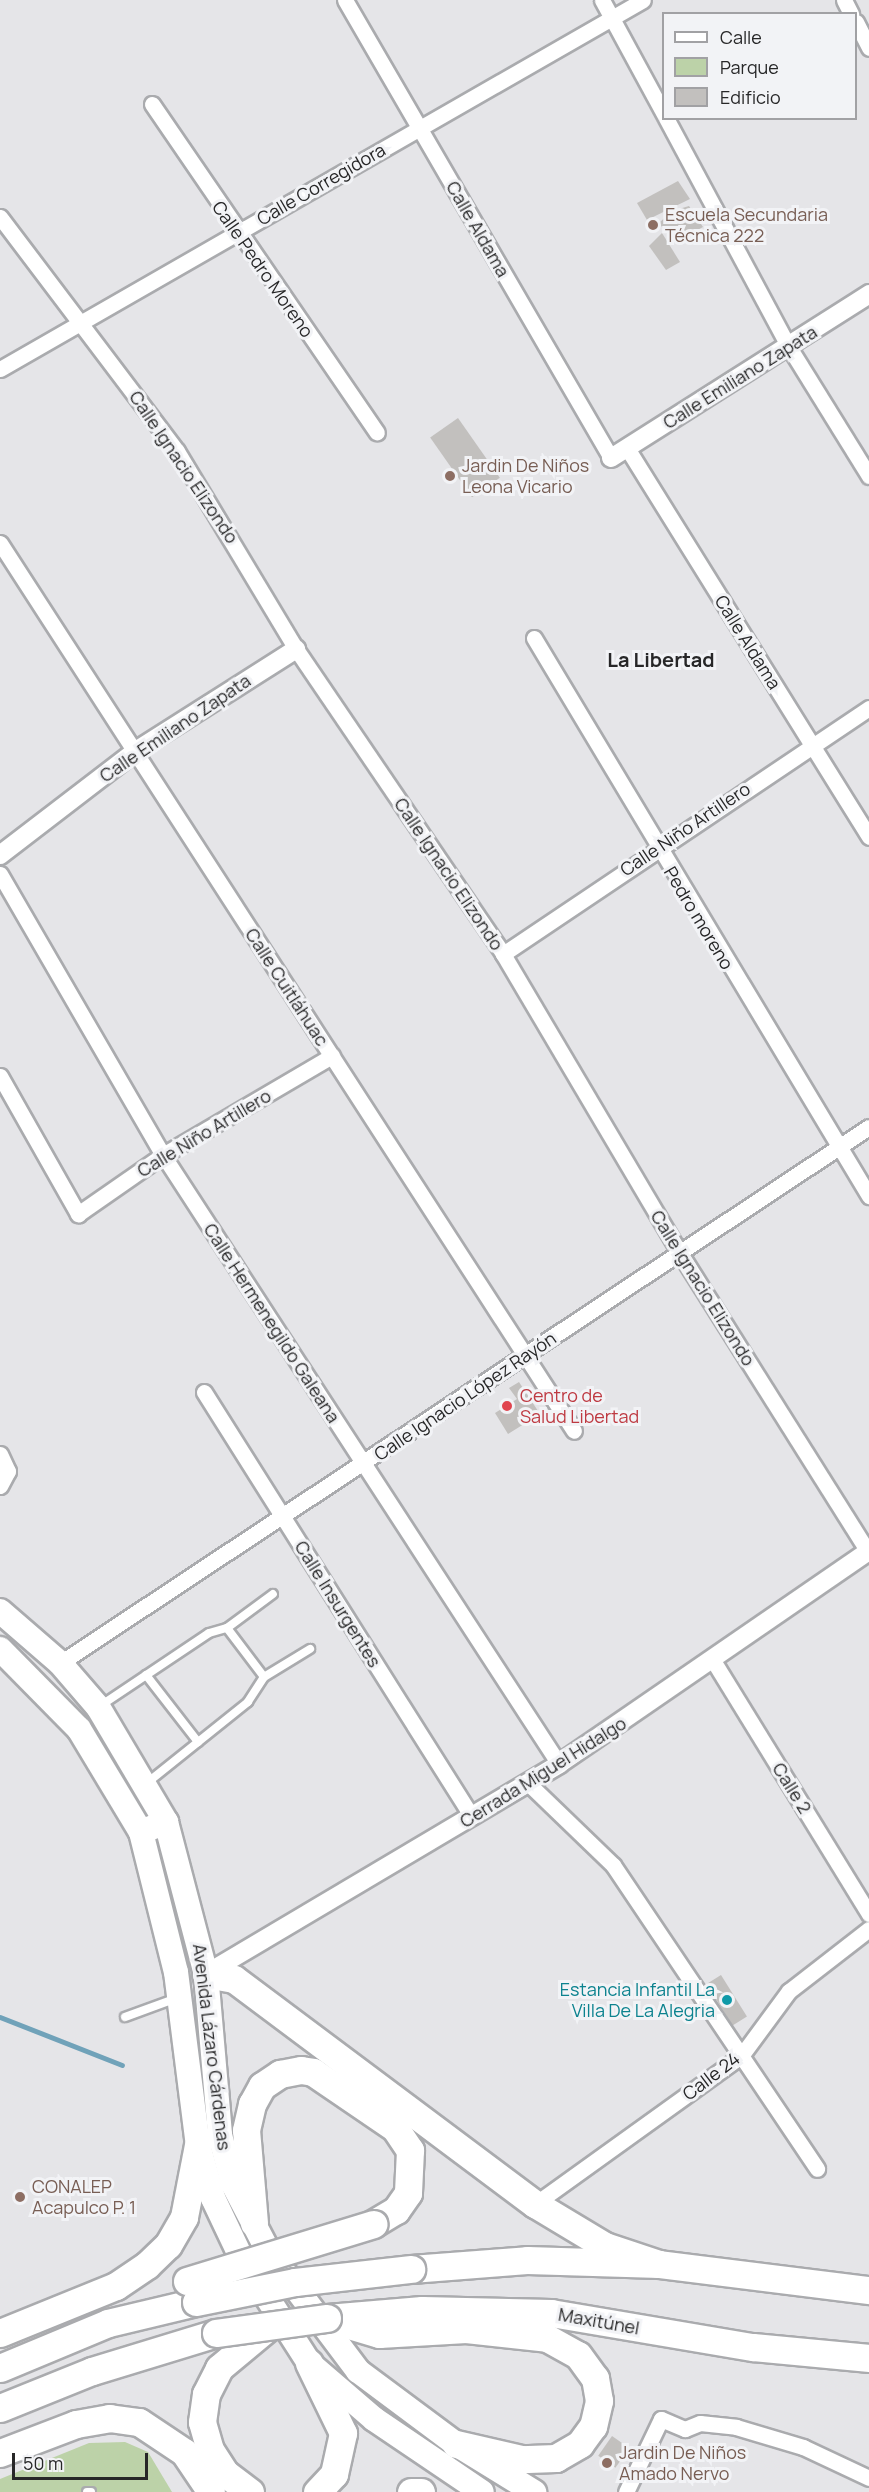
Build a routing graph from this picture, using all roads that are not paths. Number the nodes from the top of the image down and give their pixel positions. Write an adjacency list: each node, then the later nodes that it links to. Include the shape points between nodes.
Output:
1 (345, 0): 10 (street, Calle Aldama)
2 (602, 0): 4 (street)
3 (643, 0): 4 (street, Calle Corregidora)
4 (611, 17): 8 (street); 10 (street, Calle Corregidora)
5 (857, 26): 6 (street)
6 (869, 48)
7 (152, 104): 12 (street, Calle Pedro Moreno)
8 (662, 112)
9 (667, 120): 15 (street)
10 (419, 126): 12 (street, Calle Corregidora); 19 (street, Calle Aldama)
11 (0, 217): 14 (street, Calle Ignacio Elizondo)
12 (236, 233): 14 (street, Calle Corregidora); 17 (street, Calle Pedro Moreno)
13 (869, 294): 15 (street, Calle Emiliano Zapata)
14 (82, 320): 16 (street, Calle Corregidora); 23 (street, Calle Ignacio Elizondo, via 177,451)
15 (789, 347): 18 (street, Calle Emiliano Zapata); 20 (street)
16 (0, 369)
17 (377, 432)
18 (627, 448): 19 (street, Calle Emiliano Zapata); 25 (street, Calle Aldama)
19 (611, 458)
20 (869, 476)
21 (0, 543): 26 (street, Calle Cuitláhuac)
22 (534, 638): 28 (street, Pedro moreno)
23 (296, 648): 26 (street, Calle Emiliano Zapata); 31 (street, Calle Ignacio Elizondo)
24 (869, 708): 25 (street, Calle Niño Artillero)
25 (812, 745): 27 (street, Calle Aldama); 28 (street, Calle Niño Artillero)
26 (134, 752): 29 (street, Calle Emiliano Zapata); 32 (street, Calle Cuitláhuac)
27 (869, 837)
28 (656, 848): 31 (street, Calle Niño Artillero); 35 (street, Pedro moreno)
29 (0, 855)
30 (0, 874): 36 (street, Calle Hermenegildo Galeana)
31 (503, 954): 38 (street, Calle Ignacio Elizondo)
32 (332, 1056): 36 (street, Calle Niño Artillero); 39 (street, Calle Cuitláhuac)
33 (0, 1076): 36 (street, Calle Niño Artillero, via 78,1214)
34 (869, 1127): 35 (street, Calle Ignacio López Rayón)
35 (838, 1147): 37 (street, Pedro moreno); 38 (street, Calle Ignacio López Rayón)
36 (163, 1155): 43 (street, Calle Hermenegildo Galeana)
37 (869, 1196)
38 (678, 1250): 39 (street, Calle Ignacio López Rayón); 46 (street, Calle Ignacio Elizondo)
39 (525, 1354): 41 (street, Calle Cuitláhuac); 43 (street, Calle Ignacio López Rayón)
40 (204, 1392): 45 (street, Calle Insurgentes)
41 (574, 1431)
42 (0, 1454): 44 (street, via 9,1471)
43 (364, 1465): 45 (street, Calle Ignacio López Rayón); 58 (street, Calle Hermenegildo Galeana)
44 (0, 1486)
45 (283, 1516): 53 (street, Calle Ignacio López Rayón); 61 (street, Calle Insurgentes)
46 (869, 1552): 52 (street, Cerrada Miguel Hidalgo)
47 (273, 1594): 49 (lane)
48 (0, 1611): 53 (main road, Avenida Lázaro Cárdenas)
49 (227, 1628): 54 (lane, via 209,1633); 55 (lane)
50 (0, 1649): 63 (main road, Avenida Lázaro Cárdenas, via 79,1729)
51 (310, 1649): 55 (lane)
52 (714, 1662): 58 (street, Cerrada Miguel Hidalgo); 64 (street, Calle 2)
53 (60, 1663): 56 (main road, Avenida Lázaro Cárdenas)
54 (146, 1675): 56 (lane); 57 (lane)
55 (264, 1677): 57 (lane, via 248,1702)
56 (98, 1707): 59 (main road, Avenida Lázaro Cárdenas)
57 (198, 1742): 59 (lane)
58 (559, 1764): 60 (street, Cerrada Miguel Hidalgo)
59 (147, 1783): 62 (main road, Avenida Lázaro Cárdenas)
60 (528, 1783): 61 (street, Cerrada Miguel Hidalgo); 69 (street, via 613,1865)
61 (472, 1817): 66 (street, Cerrada Miguel Hidalgo)
62 (166, 1822): 63 (main road); 66 (main road, Avenida Lázaro Cárdenas)
63 (141, 1832): 67 (main road, Avenida Lázaro Cárdenas, via 156,1878)
64 (869, 1914)
65 (869, 1929): 69 (street, Calle 24, via 789,1991)
66 (206, 1974): 72 (highway, via 234,1979); 73 (main road, Avenida Lázaro Cárdenas, via 220,2135 233,2184)
67 (179, 1997): 68 (lane); 70 (main road, Avenida Lázaro Cárdenas)
68 (125, 2017)
69 (741, 2056): 71 (street); 72 (street, Calle 24)
70 (198, 2145): 79 (highway, via 184,2217 168,2245 147,2265 116,2286); 81 (main road, Avenida Lázaro Cárdenas, via 213,2198 240,2255)
71 (817, 2169)
72 (535, 2204): 74 (highway, via 605,2246)
73 (254, 2223): 76 (highway, bridge, via 246,2130 252,2104 262,2086 279,2074 313,2072 395,2128 410,2150 408,2193 396,2210 373,2224); 84 (main road, Avenida Lázaro Cárdenas, via 268,2251 358,2371)
74 (659, 2264): 75 (highway); 76 (highway, bridge, via 526,2260)
75 (869, 2290)
76 (192, 2291): 82 (highway)
77 (327, 2318): 78 (highway, Maxitúnel, bridge); 80 (highway, Maxitúnel, via 422,2310 551,2313 753,2347); 84 (highway, via 379,2334 466,2329 547,2338 578,2355 595,2378 598,2401 580,2444 556,2458 521,2459)
78 (273, 2323): 83 (highway, Maxitúnel, bridge, via 216,2333 92,2371); 88 (highway, via 219,2368 206,2394 202,2422 210,2450 225,2473)
79 (0, 2332)
80 (869, 2358)
81 (309, 2363): 89 (highway, via 344,2433 334,2474); 92 (main road, Avenida Lázaro Cárdenas, via 374,2419)
82 (0, 2368)
83 (0, 2408)
84 (456, 2444): 93 (main road, Avenida Lázaro Cárdenas)
85 (0, 2454): 87 (highway, via 76,2424 109,2418 139,2422 184,2452)
86 (869, 2478): 94 (street, via 802,2447 736,2427 700,2423 685,2429 661,2419)
87 (211, 2492)
88 (250, 2492)
89 (317, 2492)
90 (411, 2492): 91 (highway)
91 (421, 2492)
92 (482, 2492)
93 (534, 2492)
94 (626, 2492)

